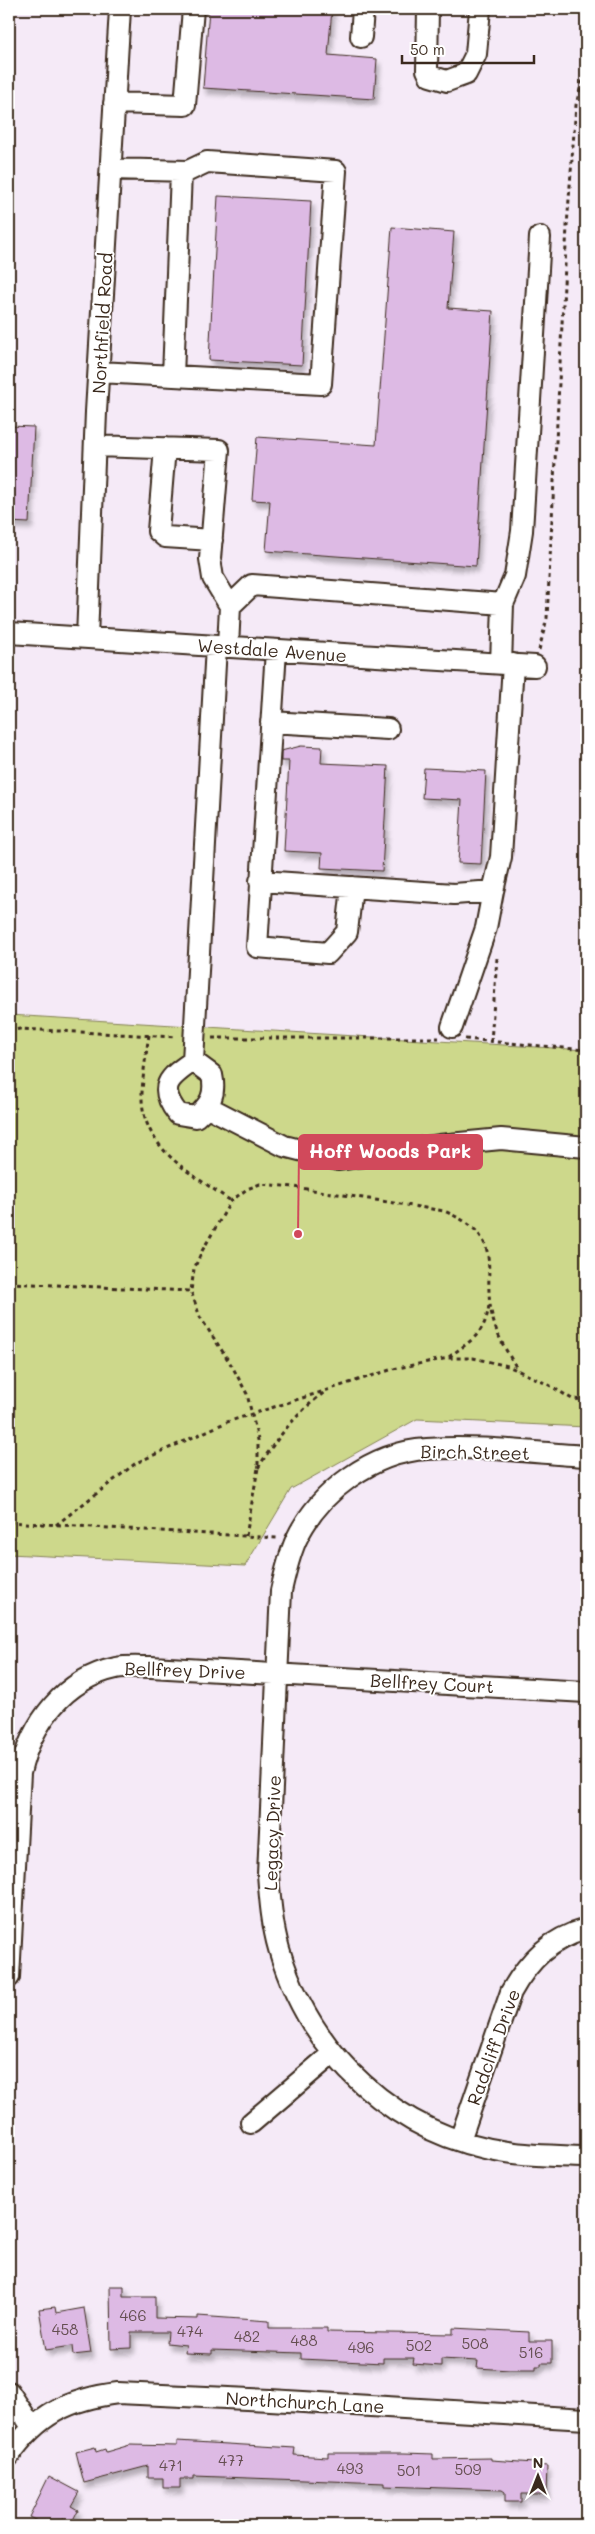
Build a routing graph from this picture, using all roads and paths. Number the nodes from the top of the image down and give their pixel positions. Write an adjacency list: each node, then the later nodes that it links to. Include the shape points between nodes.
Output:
1 (120, 9): 8 (street, Northfield Road)
2 (193, 9): 8 (street, via 185,105)
3 (363, 9): 6 (street)
4 (428, 9): 5 (street, via 427,70 430,76 447,81 466,74 476,54)
5 (480, 9)
6 (361, 38)
7 (586, 65): 24 (path, via 576,105 567,226 547,618)
8 (114, 104): 9 (street, Northfield Road)
9 (110, 169): 10 (street); 12 (street, Northfield Road)
10 (181, 172): 13 (street); 13 (street, via 207,162 336,171 320,384)
11 (540, 237): 17 (street, via 522,531 515,576)
12 (99, 372): 13 (street); 14 (street, Northfield Road)
13 (172, 376)
14 (95, 446): 15 (street); 20 (street, Northfield Road)
15 (165, 448): 16 (street, via 158,531 165,537); 16 (street, via 219,450)
16 (212, 540): 18 (street, via 213,578)
17 (502, 604): 18 (street, via 252,585); 23 (street)
18 (230, 606): 21 (street)
19 (9, 633): 20 (street, Westdale Avenue)
20 (86, 638): 21 (street, Westdale Avenue)
21 (222, 647): 22 (street, Westdale Avenue); 33 (street)
22 (276, 650): 23 (street, Westdale Avenue); 25 (street)
23 (507, 664): 24 (street, Westdale Avenue); 29 (street, via 501,857)
24 (535, 666)
25 (271, 722): 26 (street); 27 (street)
26 (388, 729)
27 (260, 881): 28 (street); 28 (street, via 257,947 328,953 348,932)
28 (352, 887): 29 (street, via 454,894)
29 (494, 891): 32 (street)
30 (497, 957): 34 (path)
31 (9, 1032): 33 (path, via 20,1029)
32 (453, 1035): 33 (path); 34 (path)
33 (194, 1038): 36 (street)
34 (491, 1042): 35 (path)
35 (586, 1050)
36 (193, 1061): 37 (street, via 212,1075 215,1089); 37 (street, via 175,1073 166,1086 168,1101 178,1114 196,1117)
37 (208, 1107): 38 (street, via 284,1146 339,1160 501,1139)
38 (586, 1146)
39 (9, 1282): 40 (path)
40 (191, 1291): 41 (path, via 194,1269 202,1251 231,1202 247,1189 260,1184 444,1211 465,1220 488,1247); 46 (path, via 200,1316 246,1394)
41 (490, 1302): 42 (path, via 486,1323 475,1338); 43 (path, via 494,1323)
42 (448, 1358): 43 (path, via 473,1358); 44 (path, via 392,1369)
43 (518, 1370): 45 (path, via 572,1399)
44 (328, 1389): 46 (path); 48 (path, via 294,1420)
45 (586, 1400)
46 (252, 1414): 48 (path, via 258,1440); 50 (path, via 136,1463)
47 (586, 1456): 52 (street, Birch Street, via 451,1448 398,1454 372,1464 336,1488 310,1517)
48 (258, 1468): 51 (path)
49 (9, 1522): 50 (path)
50 (56, 1525): 51 (path)
51 (246, 1536): 52 (path)
52 (296, 1539): 53 (street, Birch Street, via 281,1591)
53 (279, 1674): 54 (street, Bellfrey Court); 56 (street, Bellfrey Drive, via 118,1668 80,1682 57,1701 30,1740 20,1773); 57 (street, Legacy Drive, via 268,1874 271,1909 288,1976)
54 (586, 1692)
55 (586, 1930): 59 (street, Radcliff Drive, via 554,1942 523,1970 511,1992)
56 (9, 1977)
57 (332, 2054): 58 (street); 59 (street, Legacy Drive, via 357,2080 400,2112 426,2127)
58 (251, 2123)
59 (460, 2140): 60 (street, Legacy Drive, via 506,2152)
60 (586, 2158)
61 (9, 2392): 63 (street)
62 (586, 2419): 63 (street, Northchurch Lane, via 118,2393 79,2401 51,2412)
63 (32, 2427): 64 (street, Northchurch Lane)
64 (9, 2456)

